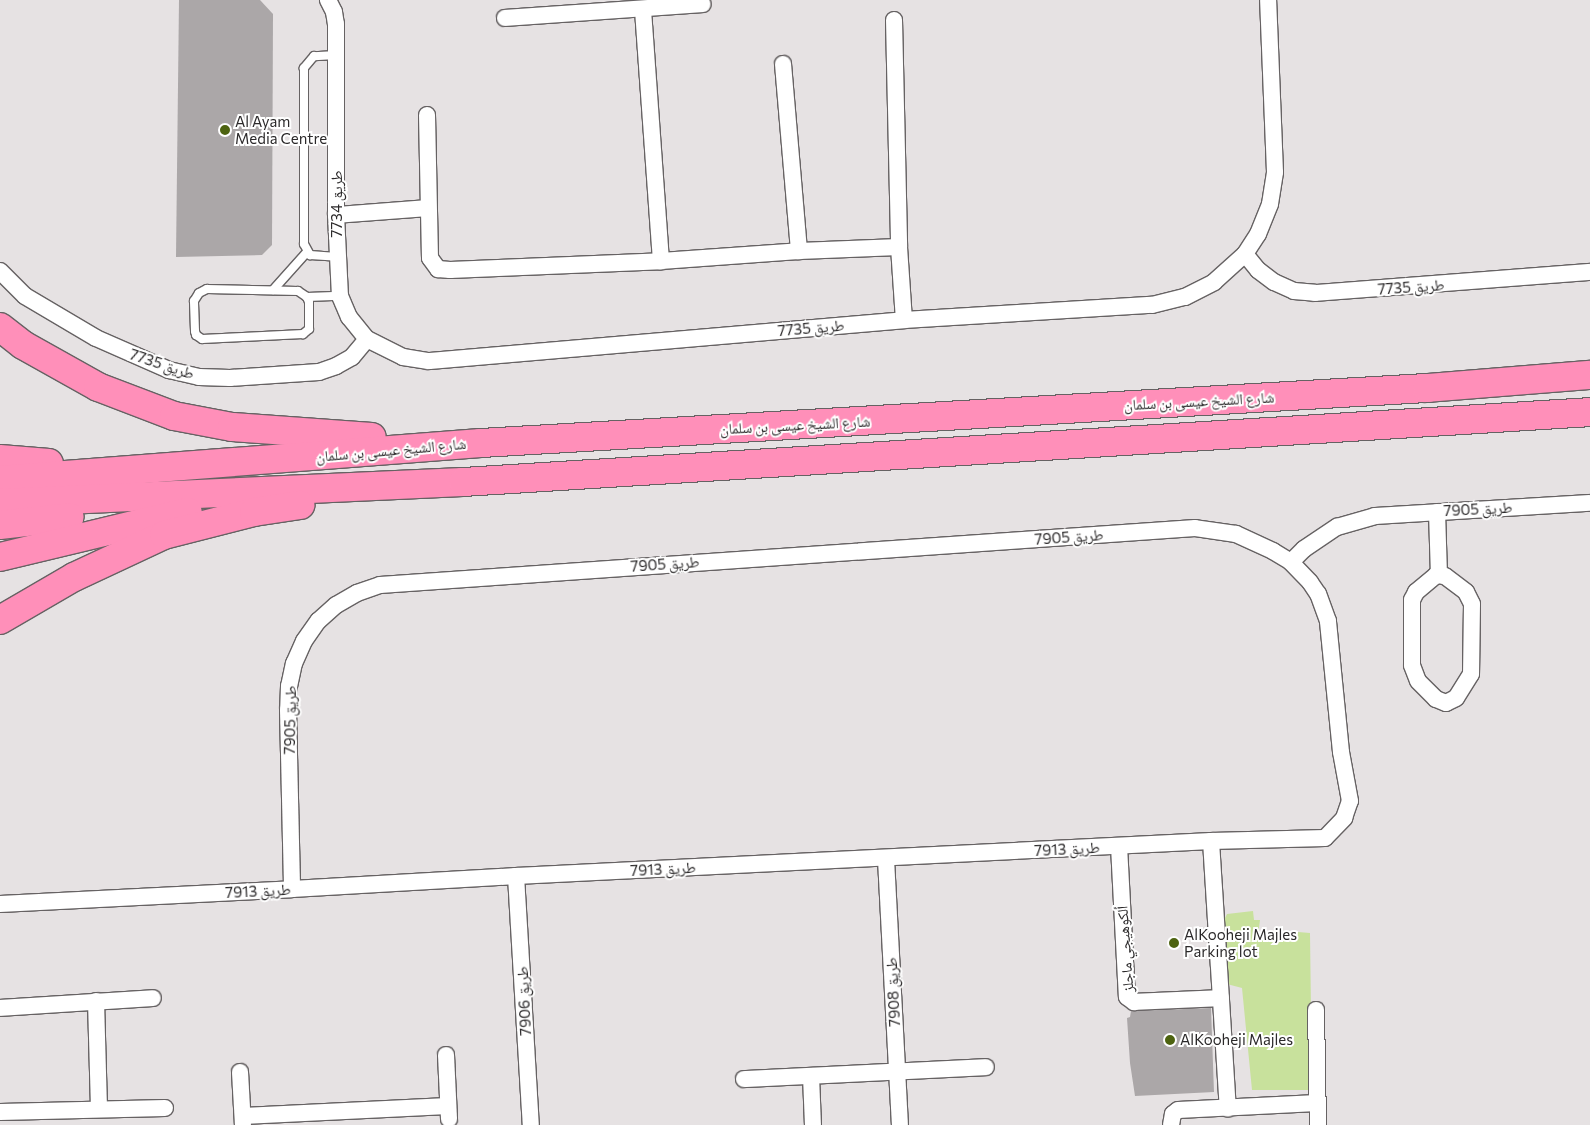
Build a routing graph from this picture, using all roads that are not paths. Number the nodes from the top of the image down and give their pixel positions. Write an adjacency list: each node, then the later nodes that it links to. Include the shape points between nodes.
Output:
1 (328, 0): 7 (street, طريق 7734, via 335,18)
2 (1268, 0): 15 (street, طريق 7735, via 1275,172 1265,219)
3 (703, 4): 4 (street)
4 (643, 10): 5 (street); 17 (street)
5 (504, 18)
6 (894, 20): 12 (street)
7 (336, 55): 11 (street, طريق 7734); 14 (lane, via 314,56 304,68)
8 (783, 64): 13 (street)
9 (427, 115): 10 (street)
10 (427, 208): 11 (street); 17 (street, via 430,258 438,268)
11 (336, 214): 16 (street, طريق 7734)
12 (900, 247): 13 (street); 23 (street)
13 (799, 251): 17 (street)
14 (306, 252): 16 (lane); 20 (lane)
15 (1245, 254): 19 (street, طريق 7735, via 1274,282 1294,291 1315,293); 23 (street, طريق 7735, via 1214,282 1168,302)
16 (337, 257): 21 (street, طريق 7734)
17 (661, 261)
18 (0, 272): 25 (street, طريق 7735, via 25,296 96,338 169,370 191,376 230,378 319,372 352,357)
19 (1590, 272)
20 (273, 290): 22 (lane, via 298,292); 22 (lane, via 203,290 194,301 196,335 206,339 303,334 310,326 310,307)
21 (339, 293): 22 (lane); 25 (street, طريق 7735, via 348,316)
22 (306, 297)
23 (904, 320): 25 (street, طريق 7735, via 442,361 403,357)
24 (0, 327): 28 (highway, via 23,345 98,387 174,416 232,427 293,433)
25 (367, 339)
26 (1590, 375): 28 (highway, شارع الشيخ عيسى بن سلمان, via 1407,389)
27 (1590, 412): 32 (highway)
28 (481, 443): 30 (highway, شارع الشيخ عيسى بن سلمان)
29 (0, 459): 30 (highway)
30 (143, 470): 31 (highway, شارع الشيخ عيسى بن سلمان)
31 (0, 480)
32 (463, 482): 33 (highway); 42 (highway, via 254,512 164,536 74,577)
33 (306, 489): 34 (highway); 39 (highway, via 159,518)
34 (257, 492): 36 (highway); 38 (highway)
35 (1590, 503): 37 (street, طريق 7905)
36 (0, 504)
37 (1437, 512): 40 (street, طريق 7905, via 1355,520 1320,537); 41 (street)
38 (0, 525)
39 (0, 556)
40 (1290, 562): 43 (street, طريق 7905, via 1318,594 1328,621 1341,752 1350,800 1344,818); 48 (street, طريق 7905, via 1255,541 1222,531 1195,528 380,585 336,605 318,621 294,663 288,710)
41 (1439, 575): 41 (street, via 1429,578 1412,600 1412,665 1418,681 1436,699 1446,703 1456,698 1472,674 1472,604 1466,592 1448,577)
42 (0, 620)
43 (1325, 838): 44 (street, طريق 7913)
44 (1211, 841): 45 (street, طريق 7913); 51 (street)
45 (1119, 846): 46 (street, طريق 7913); 51 (street, ألكوهيجي ماجلز, via 1126,997 1134,1002)
46 (886, 859): 47 (street, طريق 7913); 58 (street, طريق 7908)
47 (516, 876): 48 (street, طريق 7913); 69 (street, طريق 7906)
48 (292, 889): 49 (street, طريق 7913)
49 (0, 904)
50 (153, 998): 52 (street)
51 (1221, 998): 63 (street)
52 (96, 1001): 53 (street); 64 (street)
53 (0, 1008)
54 (1316, 1010): 61 (street)
55 (446, 1054): 67 (street, via 448,1113)
56 (986, 1068): 58 (street)
57 (240, 1072): 68 (street)
58 (897, 1072): 59 (street); 71 (street, طريق 7908)
59 (811, 1076): 60 (street); 70 (street)
60 (744, 1079)
61 (1315, 1103): 63 (street); 73 (street)
62 (165, 1108): 64 (street)
63 (1228, 1108): 72 (street, via 1178,1110 1173,1114)
64 (99, 1110): 65 (street)
65 (0, 1112)
66 (339, 1118): 67 (street); 68 (street)
67 (356, 1118)
68 (243, 1120)
69 (532, 1125)
70 (813, 1125)
71 (900, 1125)
72 (1171, 1125)
73 (1318, 1125)

